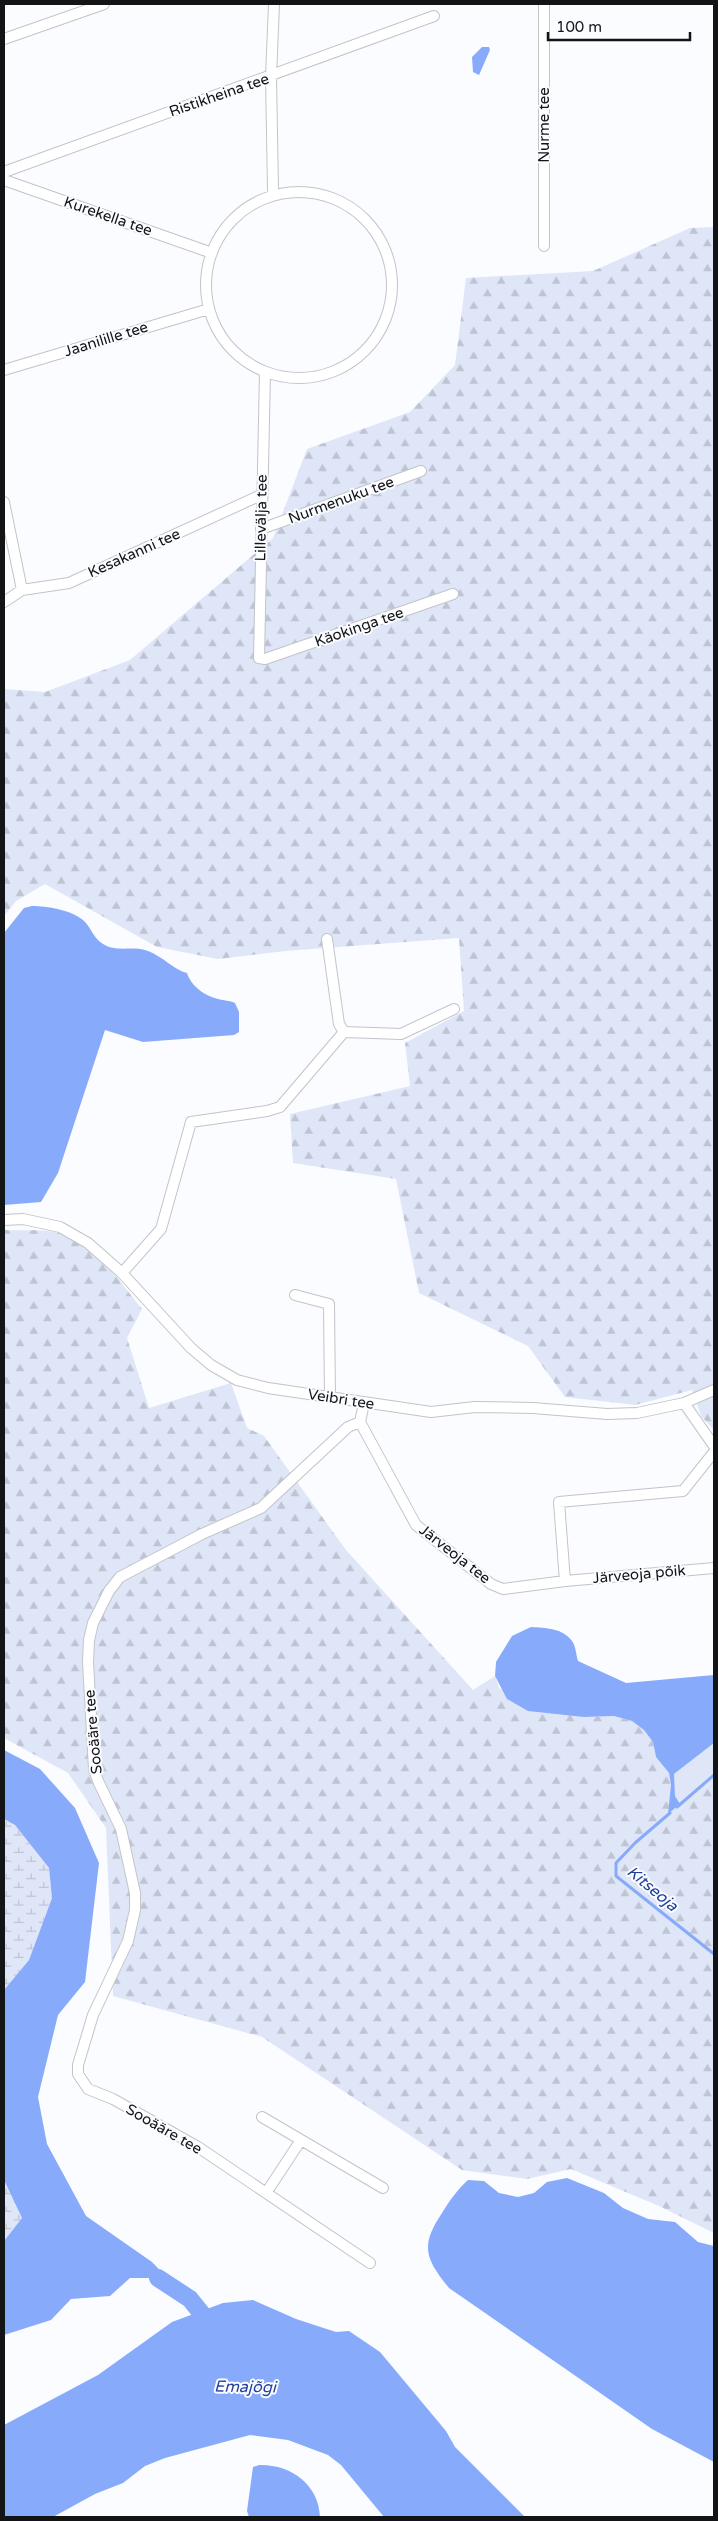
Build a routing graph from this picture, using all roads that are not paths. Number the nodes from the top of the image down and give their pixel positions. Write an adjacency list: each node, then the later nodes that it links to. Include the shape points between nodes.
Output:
1 (104, 4): 5 (street)
2 (274, 4): 6 (street)
3 (544, 4): 10 (street, Nurme tee)
4 (434, 16): 6 (street, Ristikheina tee)
5 (4, 39)
6 (272, 77): 7 (street, Ristikheina tee); 9 (street)
7 (4, 172)
8 (4, 180): 11 (street, Kurekella tee)
9 (275, 195): 11 (street, via 236,216); 14 (street, via 310,192 344,203 359,214 382,242 389,259 392,294 382,328 373,342 346,366 313,377 296,378)
10 (544, 246)
11 (212, 252): 12 (street, via 206,280)
12 (209, 309): 13 (street, Jaanilille tee); 14 (street, via 228,345 243,360)
13 (4, 370)
14 (265, 372): 16 (street, Lillevälja tee)
15 (421, 471): 18 (street, Nurmenuku tee)
16 (261, 495): 18 (street, Lillevälja tee); 19 (street, Kesakanni tee, via 69,582)
17 (4, 502): 19 (street)
18 (261, 529): 22 (street, Lillevälja tee, via 259,658)
19 (22, 590): 21 (street, Kesakanni tee)
20 (453, 594): 22 (street, Käokinga tee)
21 (4, 602)
22 (265, 660)
23 (327, 939): 25 (street, via 339,1024)
24 (454, 1009): 25 (street, via 401,1034)
25 (344, 1032): 27 (street, via 280,1106 267,1111 191,1122 161,1230)
26 (4, 1220): 27 (street, Veibri tee, via 60,1226 88,1243)
27 (122, 1274): 30 (street, Veibri tee, via 172,1329 211,1365 237,1380)
28 (295, 1295): 30 (street, via 329,1304)
29 (714, 1390): 31 (street, Veibri tee)
30 (330, 1398): 32 (street, Veibri tee)
31 (684, 1402): 32 (street, Veibri tee, via 637,1413 607,1414 485,1407 431,1412); 34 (street)
32 (364, 1403): 33 (street)
33 (360, 1422): 37 (street, Järveoja tee, via 408,1512 416,1525 432,1539 491,1584 503,1589); 41 (street, Sooääre tee, via 348,1427 261,1508 202,1534 120,1577 100,1606 89,1640 94,1768 121,1829 135,1893 135,1910 128,1940 93,2015 78,2074 88,2089 198,2147)
34 (714, 1446)
35 (714, 1452): 37 (street, via 683,1492 559,1502)
36 (714, 1568): 37 (street, Järveoja põik)
37 (565, 1581)
38 (262, 2117): 39 (street)
39 (302, 2140): 40 (street); 41 (street)
40 (383, 2188)
41 (266, 2193): 42 (street, Sooääre tee)
42 (370, 2263)

